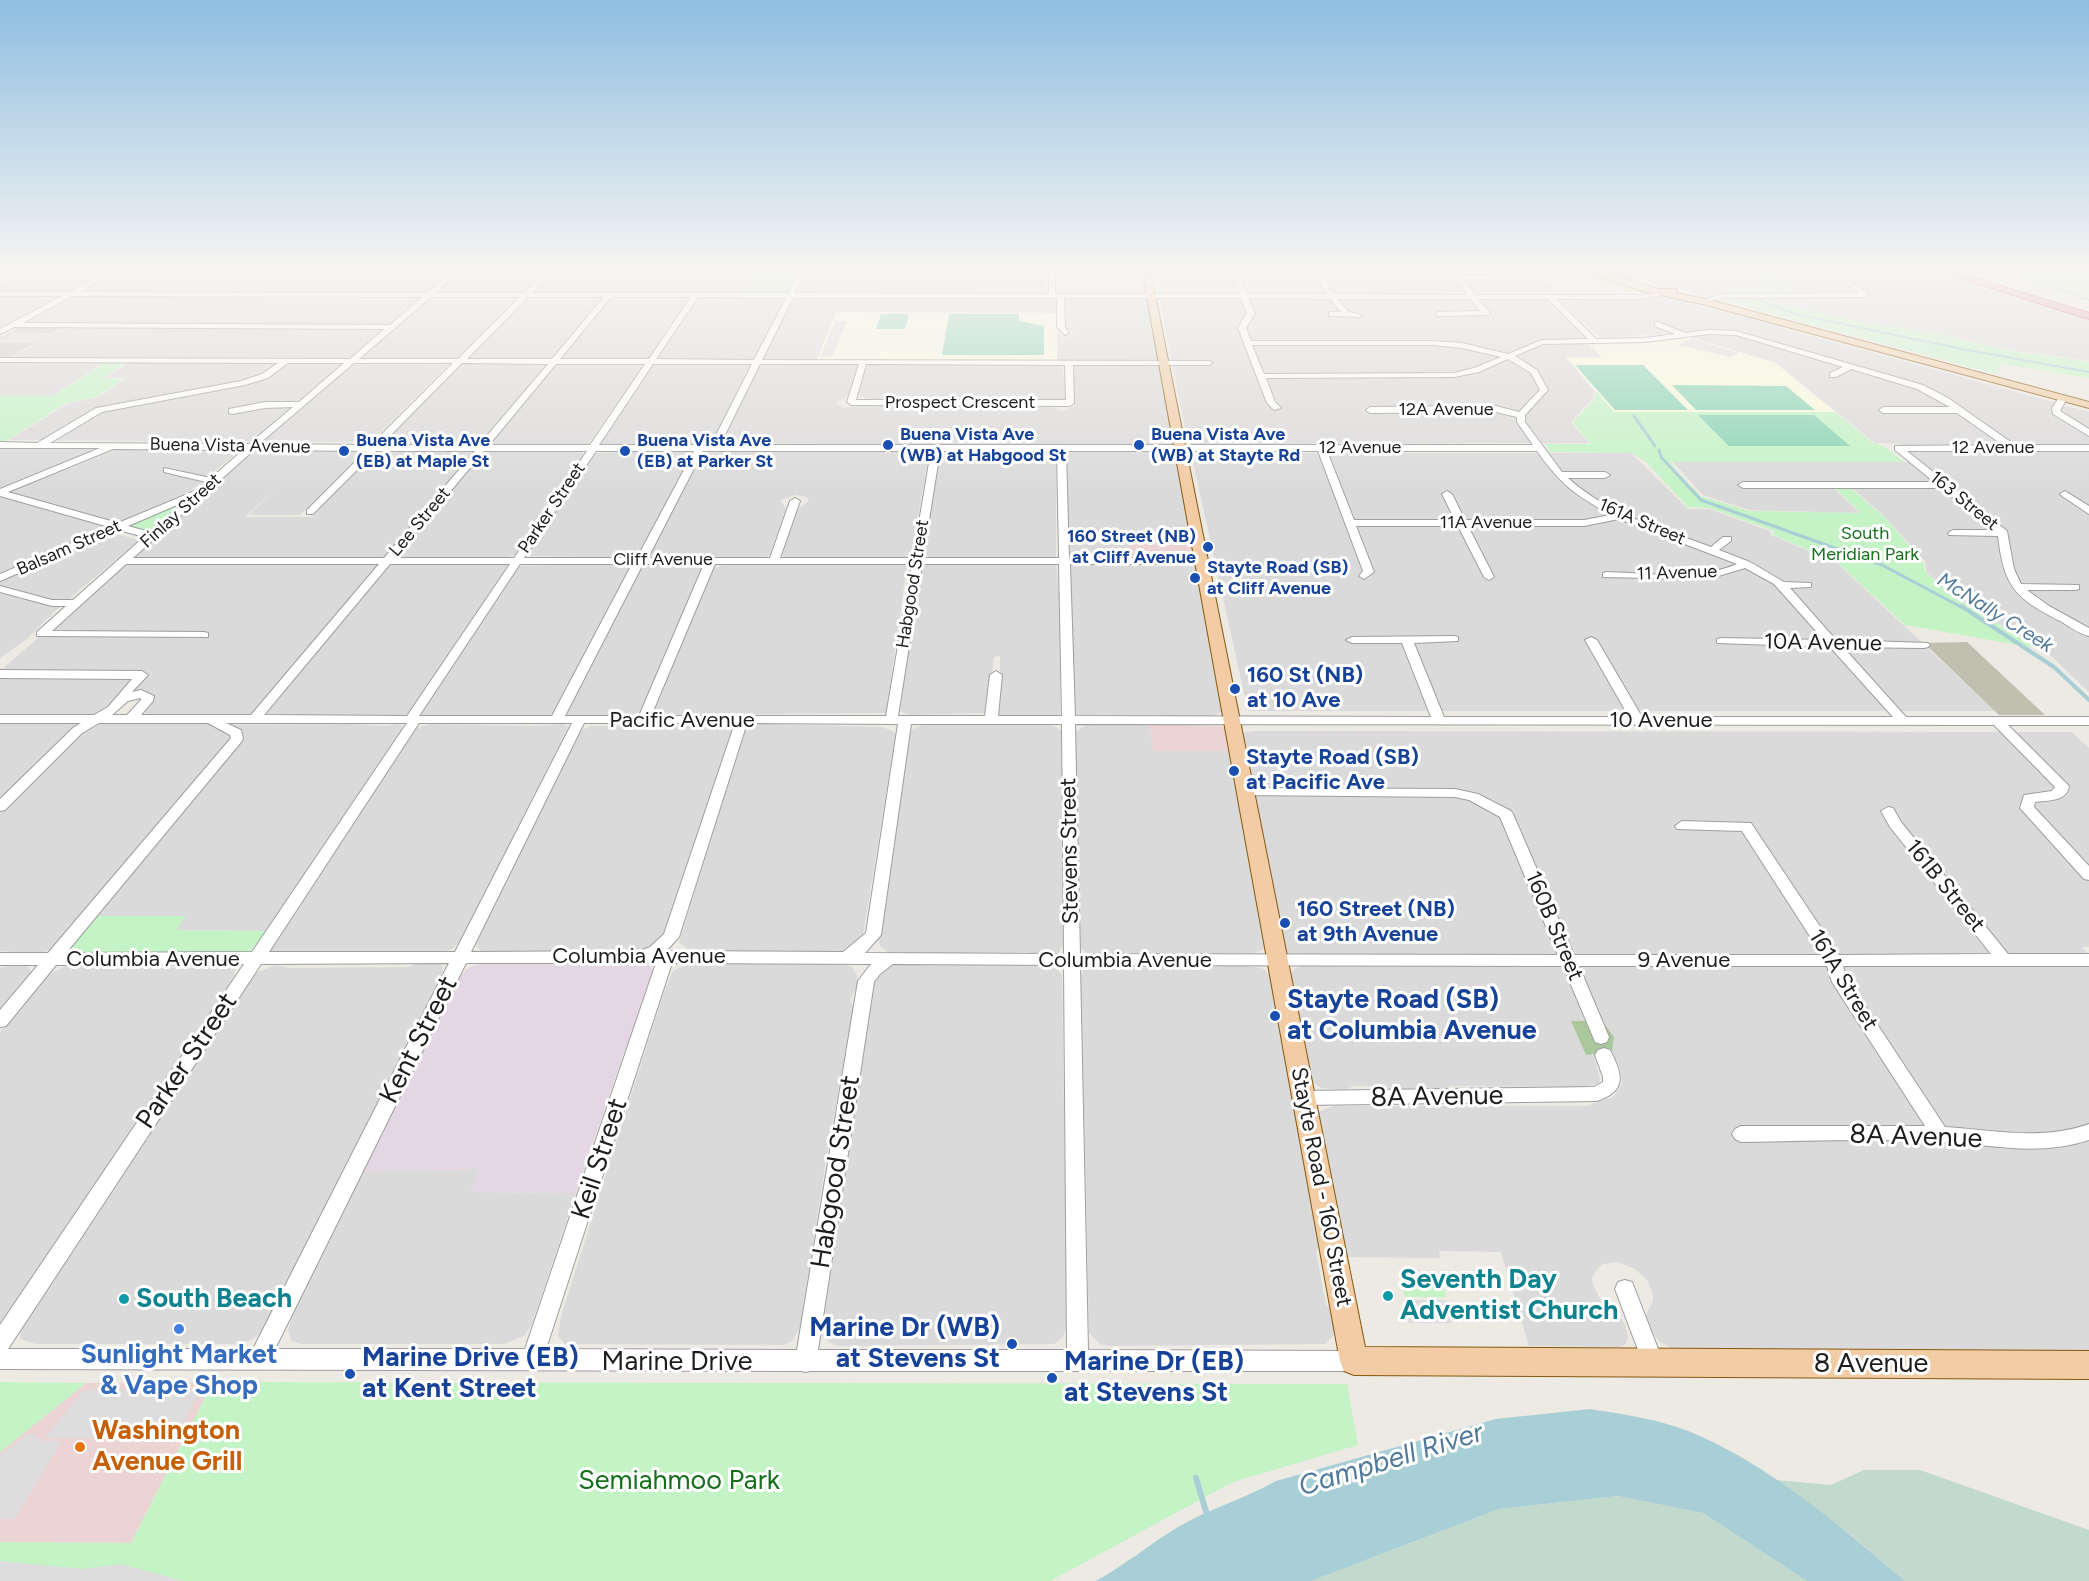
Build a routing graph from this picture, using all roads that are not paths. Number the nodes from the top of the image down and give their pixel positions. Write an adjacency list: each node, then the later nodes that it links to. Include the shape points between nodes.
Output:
1 (1248, 343): 26 (street)
2 (372, 344): 15 (street, Finlay Street)
3 (477, 344): 16 (street)
4 (568, 344): 17 (street, Lee Street)
5 (663, 344): 18 (street, Parker Street)
6 (766, 344): 19 (street)
7 (1160, 344): 22 (main road, Stayte Road - 160 Street)
8 (1402, 344): 12 (street, via 1475,347)
9 (1538, 344): 12 (street)
10 (1767, 344): 24 (street)
11 (1861, 344): 28 (main road)
12 (1507, 356): 26 (street, via 1454,375); 37 (street, via 1528,368 1543,387 1542,394)
13 (0, 360): 14 (street)
14 (285, 362): 15 (street); 27 (street, via 265,376 249,381)
15 (351, 362): 16 (street); 29 (street, Finlay Street)
16 (459, 362): 17 (street); 43 (street)
17 (553, 362): 18 (street); 44 (street, Lee Street)
18 (650, 363): 19 (street); 45 (street, Parker Street)
19 (756, 363): 20 (street); 47 (street)
20 (863, 363): 21 (street); 21 (street, Prospect Crescent, via 851,402 1070,403)
21 (1069, 363): 22 (street)
22 (1164, 363): 23 (street); 50 (main road, Stayte Road - 160 Street)
23 (1209, 363)
24 (1851, 366): 25 (street); 34 (street, via 1920,387)
25 (1833, 375)
26 (1263, 376): 31 (street, via 1271,403)
27 (148, 395): 35 (street); 40 (street, via 99,410)
28 (2063, 398): 30 (main road); 38 (street, via 2056,412)
29 (301, 404): 36 (street, via 258,405); 42 (street, Finlay Street)
30 (2089, 405)
31 (1277, 408)
32 (1370, 410): 37 (street, 12A Avenue, via 1496,410)
33 (1883, 410): 34 (street)
34 (1959, 410): 54 (street)
35 (147, 411)
36 (232, 411)
37 (1521, 415): 52 (street, 161A Street, via 1521,423)
38 (2089, 433)
39 (0, 445): 40 (street, Buena Vista Avenue)
40 (41, 445): 41 (street, Buena Vista Avenue)
41 (117, 445): 42 (street, Buena Vista Avenue); 63 (street)
42 (252, 446): 43 (street, Buena Vista Avenue); 59 (street, Finlay Street)
43 (374, 448): 44 (street, Buena Vista Avenue); 68 (street)
44 (482, 448): 45 (street, Buena Vista Avenue); 78 (street, Lee Street)
45 (592, 448): 46 (street, Buena Vista Avenue); 79 (street, Parker Street)
46 (700, 448): 47 (street, Buena Vista Avenue); 80 (street)
47 (714, 448): 48 (street, Buena Vista Avenue)
48 (936, 448): 49 (street, Buena Vista Avenue); 82 (street, Habgood Street)
49 (1061, 448): 50 (street, Buena Vista Avenue); 85 (street, Stevens Street)
50 (1181, 448): 51 (street, 12 Avenue); 86 (main road, Stayte Road - 160 Street)
51 (1321, 448): 52 (street, 12 Avenue); 70 (street)
52 (1539, 448): 57 (street, 161A Street)
53 (1898, 448): 54 (street, 12 Avenue); 61 (street, 163 Street)
54 (2013, 448): 55 (street, 12 Avenue)
55 (2089, 448)
56 (167, 470): 59 (street)
57 (1559, 475): 58 (street); 69 (street, 161A Street, via 1581,494)
58 (1605, 475)
59 (214, 481): 62 (street, Finlay Street)
60 (1743, 485): 61 (street)
61 (1944, 485): 74 (street, 163 Street)
62 (204, 489): 72 (street, Balsam Street); 75 (street, Finlay Street)
63 (0, 493): 72 (street)
64 (1447, 494): 71 (street)
65 (2065, 494): 67 (street)
66 (795, 501): 81 (street)
67 (2089, 511)
68 (310, 512)
69 (1620, 516): 71 (street, 11A Avenue, via 1584,524); 77 (street, 161A Street)
70 (1350, 523): 71 (street, 11A Avenue); 89 (street, via 1369,572)
71 (1463, 524): 90 (street)
72 (118, 526): 75 (street); 91 (street, Balsam Street)
73 (1953, 532): 74 (street)
74 (2002, 532): 94 (street, 163 Street, via 2008,567)
75 (152, 536): 83 (street, Finlay Street)
76 (1726, 539): 77 (street, 161A Street)
77 (1712, 551): 87 (street, 161A Street)
78 (388, 560): 79 (street, Cliff Avenue); 83 (street, Cliff Avenue); 114 (street, Lee Street)
79 (517, 560): 80 (street, Cliff Avenue); 115 (street, Parker Street)
80 (640, 560): 84 (street, Cliff Avenue); 116 (street)
81 (774, 560): 82 (street, Cliff Avenue); 84 (street, Cliff Avenue)
82 (916, 560): 85 (street, Cliff Avenue); 120 (street, Habgood Street)
83 (124, 561): 97 (street, Finlay Street)
84 (711, 561): 118 (street)
85 (1063, 561): 86 (street, Cliff Avenue); 122 (street, Stevens Street)
86 (1201, 561): 123 (main road, Stayte Road - 160 Street)
87 (1746, 564): 88 (street, 11 Avenue, via 1704,574); 92 (street, 161A Street)
88 (1606, 574)
89 (1364, 576)
90 (1489, 577)
91 (0, 578)
92 (1780, 585): 93 (street); 105 (street, 161A Street)
93 (1807, 585)
94 (2019, 587): 95 (street); 98 (street, 163 Street)
95 (2075, 587)
96 (0, 589): 97 (street, via 52,603)
97 (74, 603): 99 (street, Finlay Street, via 41,634)
98 (2089, 633)
99 (204, 635)
100 (1454, 639): 103 (street)
101 (1352, 640): 103 (street)
102 (1591, 640): 125 (street)
103 (1407, 641): 124 (street)
104 (1721, 641): 105 (street, 10A Avenue)
105 (1834, 645): 106 (street, 10A Avenue); 126 (street, 161A Street)
106 (1924, 645)
107 (0, 674): 109 (street, via 142,675)
108 (996, 675): 121 (street)
109 (124, 698): 111 (street); 112 (street, via 141,694 149,698)
110 (0, 719): 111 (street, Pacific Avenue)
111 (98, 719): 112 (street, Pacific Avenue); 130 (street, via 78,730)
112 (131, 719): 113 (street, Pacific Avenue)
113 (211, 720): 114 (street, Pacific Avenue); 142 (street, via 237,733 235,740)
114 (254, 720): 115 (street, Pacific Avenue)
115 (412, 720): 116 (street, Pacific Avenue); 143 (street, Parker Street)
116 (556, 721): 117 (street, Pacific Avenue)
117 (579, 721): 118 (street, Pacific Avenue); 136 (street, Kent Street)
118 (642, 721): 119 (street, Pacific Avenue)
119 (742, 721): 120 (street, Pacific Avenue); 135 (street)
120 (898, 721): 121 (street, Pacific Avenue); 134 (street, Habgood Street)
121 (991, 721): 122 (street, Pacific Avenue)
122 (1067, 721): 123 (street, Pacific Avenue); 145 (street, Stevens Street)
123 (1233, 721): 124 (street, 10 Avenue); 129 (main road, Stayte Road - 160 Street)
124 (1439, 721): 125 (street, 10 Avenue)
125 (1638, 721): 126 (street, 10 Avenue)
126 (1903, 721): 127 (street, 10 Avenue)
127 (1997, 721): 128 (street, 10 Avenue); 133 (street, via 2062,786 2056,795 2029,798 2027,808)
128 (2089, 721)
129 (1246, 792): 149 (main road, Stayte Road - 160 Street); 150 (street, 160B Street, via 1455,793 1473,797 1506,814)
130 (0, 807)
131 (1888, 811): 147 (street, 161B Street)
132 (1682, 826): 146 (street, 161A Street, via 1743,822)
133 (2089, 875)
134 (873, 934): 140 (street); 144 (street)
135 (671, 937): 137 (street, via 656,951); 139 (street, via 678,951)
136 (461, 957): 137 (street, Columbia Avenue); 143 (street, Columbia Avenue); 161 (street, Kent Street)
137 (642, 957): 138 (street, Columbia Avenue)
138 (666, 957): 139 (street, Columbia Avenue); 162 (street, Keil Street)
139 (687, 957): 140 (street, Columbia Avenue)
140 (847, 958): 144 (street, Columbia Avenue); 151 (street, via 858,966)
141 (0, 959): 142 (street, Columbia Avenue)
142 (51, 960): 143 (street, Columbia Avenue); 152 (street)
143 (255, 960): 159 (street, Parker Street)
144 (888, 960): 145 (street, Columbia Avenue); 151 (street)
145 (1071, 960): 149 (street, Columbia Avenue); 165 (street, Stevens Street)
146 (1834, 960): 147 (street, 9 Avenue); 150 (street, 9 Avenue); 157 (street, 161A Street, via 1838,978)
147 (2004, 960): 148 (street, 9 Avenue)
148 (2089, 960)
149 (1278, 961): 150 (street, 9 Avenue); 154 (main road, Stayte Road - 160 Street)
150 (1569, 961): 153 (street, 160B Street, via 1612,1077)
151 (866, 981): 164 (street, Habgood Street)
152 (0, 1021)
153 (1606, 1091): 154 (street, 8A Avenue, via 1584,1095)
154 (1303, 1098): 163 (main road, Stayte Road - 160 Street)
155 (2089, 1132): 157 (street, 8A Avenue, via 2052,1141 2018,1142)
156 (1741, 1134): 157 (street, 8A Avenue)
157 (1940, 1134)
158 (1625, 1289): 166 (street)
159 (0, 1343)
160 (0, 1359): 161 (street, Marine Drive)
161 (259, 1360): 162 (street, Marine Drive)
162 (532, 1361): 164 (street, Marine Drive)
163 (1354, 1361): 165 (street, Marine Drive); 166 (main road, 8 Avenue)
164 (806, 1362): 165 (street, Marine Drive)
165 (1078, 1362)
166 (1653, 1364): 167 (main road, 8 Avenue)
167 (2089, 1365)

